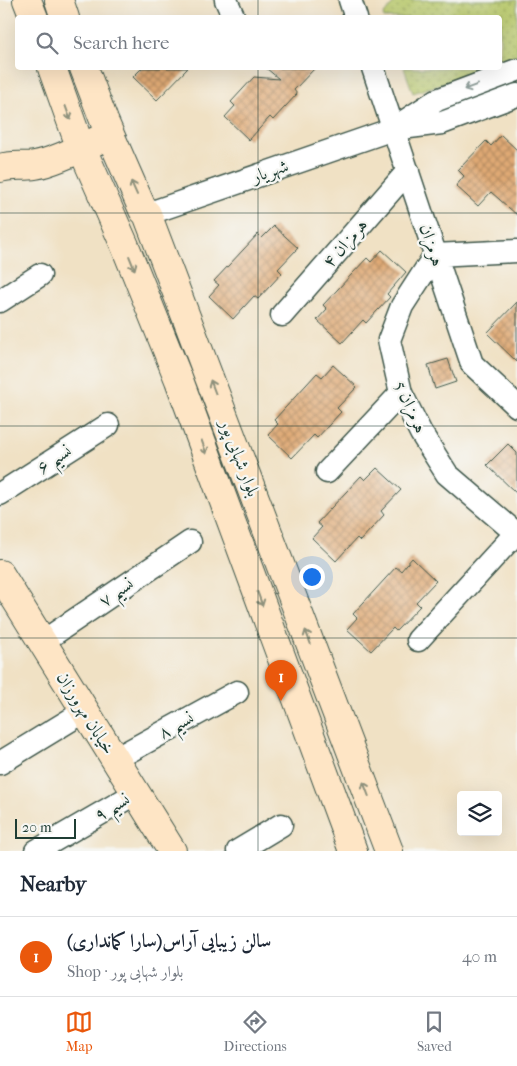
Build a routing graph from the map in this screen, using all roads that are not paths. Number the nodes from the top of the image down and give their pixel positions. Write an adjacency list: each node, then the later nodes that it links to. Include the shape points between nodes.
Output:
1 (27, 0): 5 (main road)
2 (59, 0): 6 (main road)
3 (226, 0): 7 (street)
4 (350, 0): 8 (street)
5 (33, 15)
6 (64, 15)
7 (233, 15)
8 (355, 15)
9 (53, 70): 16 (main road, بلوار شهابی پور, one-way to 16)
10 (85, 70): 15 (main road, بلوار شهابی پور)
11 (374, 70): 14 (street, هرمزان)
12 (517, 70): 14 (street, شهریار, one-way to 14, via 437,100)
13 (517, 95): 14 (street, شهریار, via 442,123)
14 (393, 129): 19 (street, هرمزان); 21 (street, شهریار)
15 (110, 133): 16 (main road); 21 (main road, بلوار شهابی پور, one-way to 15)
16 (82, 148): 17 (main road); 22 (main road, بلوار شهابی پور)
17 (34, 165): 18 (main road); 20 (main road, via 16,182)
18 (0, 168)
19 (408, 172): 24 (street, هرمزان); 27 (street, هرمزان ۴)
20 (0, 188)
21 (147, 214): 22 (main road); 44 (main road, بلوار شهابی پور, one-way to 21)
22 (117, 228): 43 (main road, بلوار شهابی پور, one-way to 43, via 179,380)
23 (517, 251): 24 (street)
24 (436, 255): 28 (street, هرمزان 5, via 402,306 389,340); 29 (street, هرمزان, via 472,364)
25 (40, 275): 26 (street)
26 (0, 301)
27 (282, 315)
28 (401, 393): 31 (street); 33 (street, هرمزان 5, via 447,474)
29 (517, 406)
30 (108, 425): 32 (street, نسیم ۶)
31 (327, 472)
32 (0, 494)
33 (517, 533): 36 (street)
34 (190, 542): 37 (street, نسیم ۷)
35 (0, 575): 37 (main road, خیابان مهرورزان)
36 (418, 640)
37 (42, 642): 39 (main road, خیابان مهرورزان)
38 (237, 692): 40 (street, نسیم ۸)
39 (85, 711): 40 (main road, خیابان مهرورزان); 41 (street)
40 (115, 759): 42 (main road, خیابان مهرورزان)
41 (0, 763)
42 (136, 793): 46 (street, نسیم ۹); 47 (main road, خیابان مهرورزان)
43 (341, 819): 49 (main road); 50 (main road, بلوار شهابی پور)
44 (378, 821): 51 (main road, بلوار شهابی پور); 52 (main road)
45 (281, 825): 48 (street)
46 (36, 851)
47 (172, 851)
48 (238, 851)
49 (342, 851)
50 (352, 851)
51 (389, 851)
52 (404, 851)

